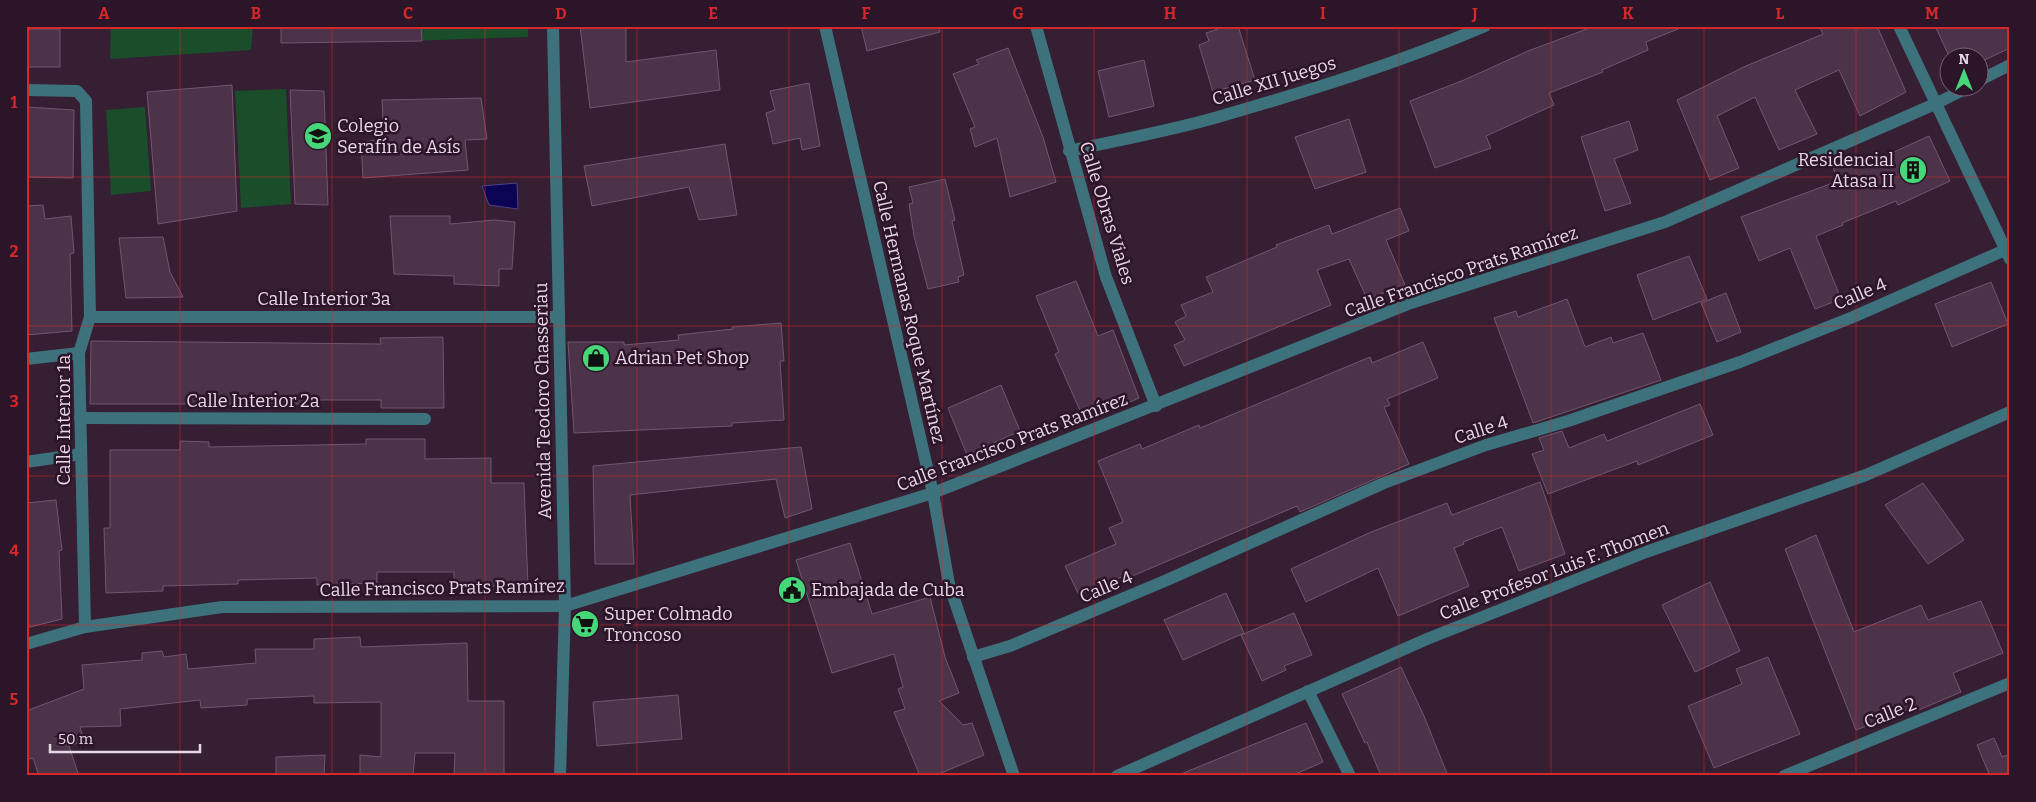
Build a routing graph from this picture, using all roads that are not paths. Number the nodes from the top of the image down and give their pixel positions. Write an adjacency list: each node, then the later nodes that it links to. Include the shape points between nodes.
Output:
1 (553, 26): 14 (street, Avenida Teodoro Chasseriau)
2 (825, 26): 23 (street, Calle Hermanas Roque Martínez)
3 (1036, 26): 11 (street, Calle Obras Viales)
4 (1485, 26): 11 (street, Calle XII Juegos, via 1444,44 1217,118)
5 (1899, 26): 10 (street)
6 (2010, 65): 7 (street)
7 (1988, 77)
8 (26, 90): 13 (street, Calle Interior 1a, via 77,91 86,101)
9 (1947, 98): 10 (street, Calle Francisco Prats Ramírez)
10 (1935, 104): 12 (street); 17 (street, Calle Francisco Prats Ramírez, via 1665,222 1411,303)
11 (1069, 151): 17 (street, Calle Obras Viales, via 1106,277)
12 (2008, 254): 27 (street, Calle 4, via 1740,362 1568,422 1486,445 1384,483 1019,643)
13 (90, 316): 14 (street, Calle Interior 3a); 15 (street, Calle Interior 1a)
14 (558, 317): 24 (street, Avenida Teodoro Chasseriau)
15 (79, 353): 16 (street); 19 (street, Calle Interior 1a)
16 (26, 359)
17 (1156, 406): 23 (street, Calle Francisco Prats Ramírez)
18 (2010, 412): 29 (street, Calle Profesor Luis F. Thomen, via 1866,475 1614,565 1427,639)
19 (80, 418): 20 (street, Calle Interior 2a); 21 (street, Calle Interior 1a)
20 (425, 418)
21 (81, 454): 22 (street); 25 (street, Calle Interior 1a)
22 (26, 462)
23 (933, 493): 24 (street, Calle Francisco Prats Ramírez); 27 (street, Calle Hermanas Roque Martínez, via 949,584)
24 (565, 606): 25 (street, Calle Francisco Prats Ramírez, via 222,607); 30 (street, Avenida Teodoro Chasseriau)
25 (85, 628): 26 (street, Calle Francisco Prats Ramírez)
26 (26, 644)
27 (973, 657): 31 (street, Calle Hermanas Roque Martínez)
28 (2010, 683): 34 (street, Calle 2)
29 (1308, 691): 32 (street, Calle Profesor Luis F. Thomen); 33 (street)
30 (560, 776)
31 (1014, 776)
32 (1117, 776)
33 (1350, 776)
34 (1784, 776)

